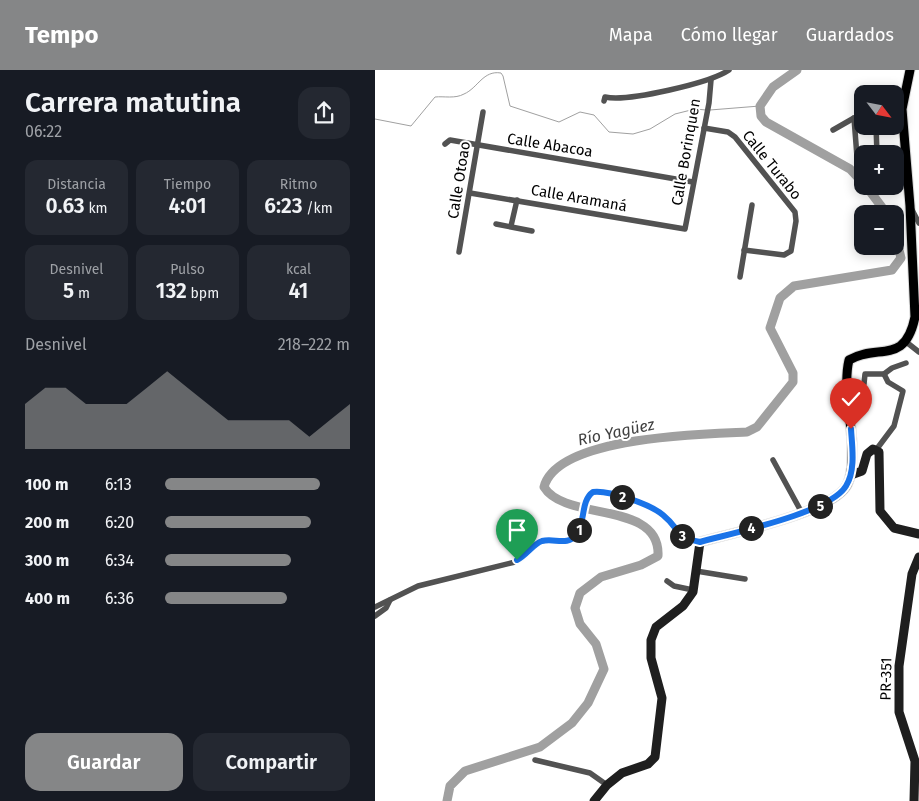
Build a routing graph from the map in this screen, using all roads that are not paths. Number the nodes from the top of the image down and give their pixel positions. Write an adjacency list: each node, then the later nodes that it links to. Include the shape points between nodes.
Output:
1 (729, 70): 3 (street)
2 (909, 70): 4 (main road)
3 (711, 80): 5 (street, via 629,98 605,97); 8 (street, Calle Borinquen)
4 (904, 90)
5 (604, 101)
6 (483, 112): 12 (street, Calle Otoao)
7 (854, 118): 9 (street)
8 (704, 128): 15 (street, Calle Borinquen); 25 (street, Calle Turabo, via 728,132 735,137 795,212 791,251 784,255)
9 (833, 130)
10 (902, 135): 19 (main road)
11 (445, 144): 12 (street, Calle Abacoa, via 450,140)
12 (477, 145): 14 (street, Calle Abacoa); 16 (street, Calle Otoao)
13 (654, 166): 14 (street)
14 (653, 174): 15 (street, Calle Abacoa)
15 (693, 182): 23 (street, Calle Borinquen)
16 (470, 193): 17 (street, Calle Aramaná); 26 (street, Calle Otoao)
17 (517, 200): 22 (street); 23 (street, Calle Aramaná)
18 (752, 205): 25 (street)
19 (910, 206): 20 (street); 28 (main road, via 915,317)
20 (919, 222)
21 (496, 224): 22 (street)
22 (511, 226): 24 (street)
23 (685, 229)
24 (533, 231)
25 (744, 250): 27 (street)
26 (459, 252)
27 (740, 277)
28 (905, 341): 29 (street); 32 (main road, via 892,351 849,360)
29 (919, 352)
30 (906, 362): 31 (street)
31 (885, 374): 32 (street, via 865,374 864,384); 33 (street, via 888,382 903,391 894,426)
32 (848, 384): 35 (main road)
33 (876, 450): 35 (street, via 867,454 862,471); 37 (street, via 880,456 880,511 894,528)
34 (773, 460): 36 (street)
35 (851, 475): 36 (main road, via 838,495 826,504)
36 (802, 513): 38 (main road)
37 (919, 534)
38 (700, 542): 40 (street); 44 (street, via 685,539 663,514 648,506 611,493 593,492 587,498 578,532 571,540 541,542 515,562 418,586)
39 (919, 557): 50 (street, PR-351 / PR-351, via 912,574 899,666 900,717 915,761)
40 (696, 571): 41 (street); 43 (street)
41 (745, 578)
42 (667, 582): 43 (street)
43 (693, 590): 48 (street, via 690,599 657,627 651,640 651,658 662,698 655,756 648,764 622,773)
44 (391, 598): 45 (street); 46 (street, via 386,608)
45 (375, 607)
46 (375, 616)
47 (535, 760): 48 (street, via 590,773)
48 (607, 785): 49 (street)
49 (594, 801)
50 (914, 801)

